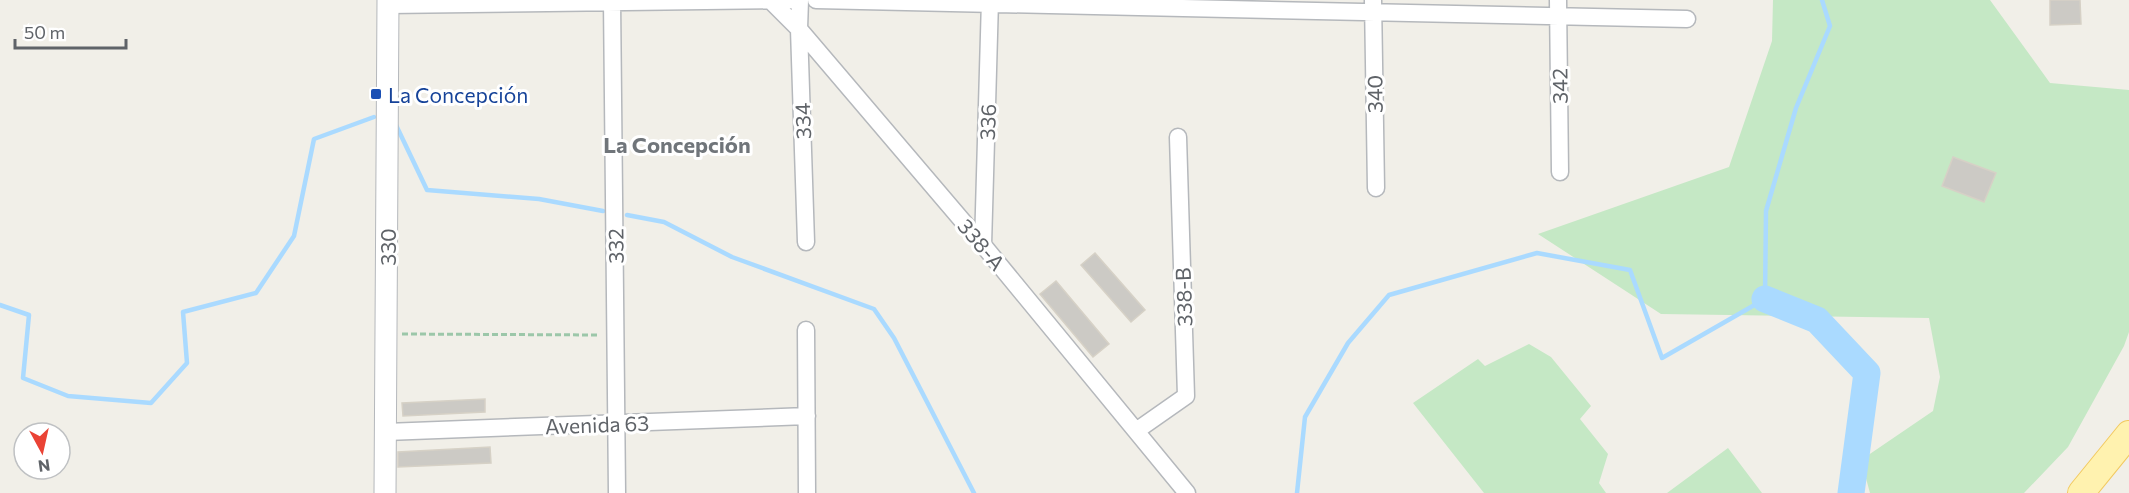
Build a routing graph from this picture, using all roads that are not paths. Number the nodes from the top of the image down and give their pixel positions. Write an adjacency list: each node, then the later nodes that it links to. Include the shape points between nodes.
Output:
1 (793, 0): 5 (street)
2 (800, 0): 12 (street, 334)
3 (816, 0): 6 (street)
4 (612, 1): 5 (street); 7 (street); 20 (street, 332)
5 (771, 1): 12 (street, 338-A)
6 (990, 2): 8 (street); 17 (street, 336)
7 (388, 3): 22 (street, 330)
8 (1180, 4): 9 (street)
9 (1373, 6): 10 (street); 15 (street, 340)
10 (1558, 8): 11 (street); 14 (street, 342)
11 (1687, 19)
12 (799, 29): 16 (street, 334); 17 (street, 338-A)
13 (1178, 137): 21 (street, 338-B, via 1186,396)
14 (1560, 172)
15 (1376, 188)
16 (806, 242)
17 (983, 245): 21 (street, 338-A)
18 (806, 330): 19 (street)
19 (807, 416): 20 (street, Avenida 63); 26 (street)
20 (618, 423): 22 (street, Avenida 63); 25 (street, 332)
21 (1136, 431): 27 (street, 338-A)
22 (386, 432): 24 (street, 330)
23 (2129, 434): 28 (main road)
24 (385, 493)
25 (617, 493)
26 (807, 493)
27 (1186, 493)
28 (2081, 493)

